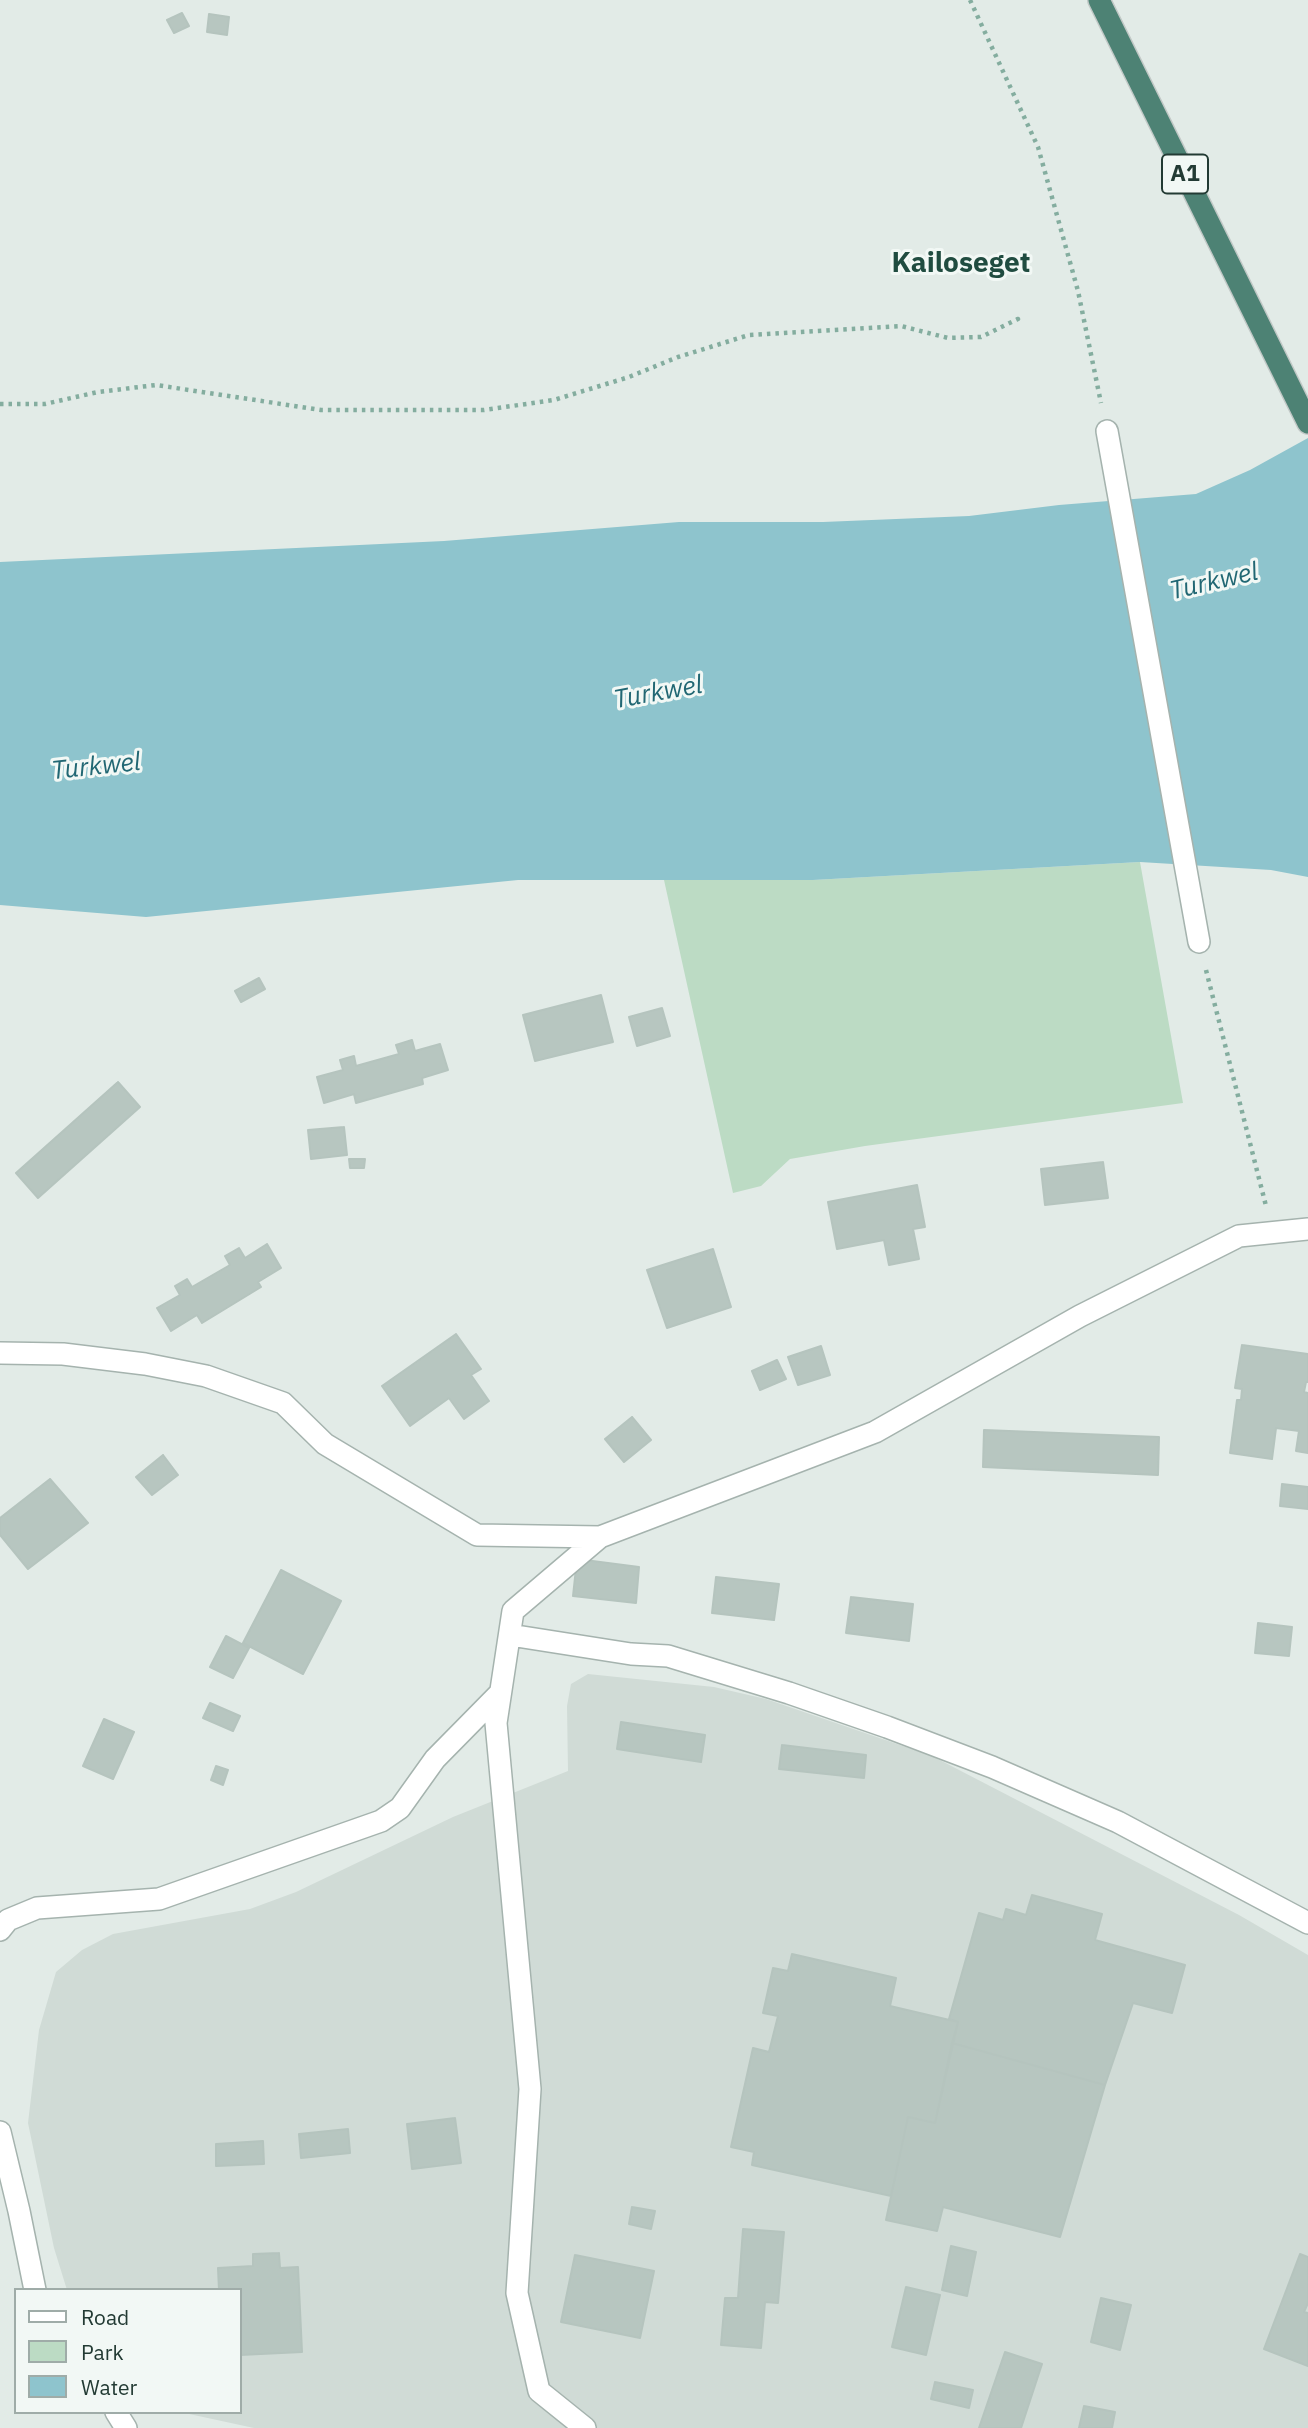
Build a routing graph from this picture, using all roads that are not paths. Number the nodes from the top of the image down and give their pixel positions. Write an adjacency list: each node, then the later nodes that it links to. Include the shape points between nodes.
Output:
1 (1099, 0): 2 (highway, A1)
2 (1308, 423)
3 (1107, 431): 4 (street)
4 (1199, 942)
5 (1308, 1229): 7 (street, via 1238,1236 1080,1315 875,1432)
6 (0, 1353): 7 (street, via 62,1354 206,1376 284,1403 325,1444 477,1535)
7 (600, 1537): 8 (street, via 513,1611)
8 (510, 1635): 9 (street); 10 (street, via 668,1656 887,1727 1118,1822)
9 (500, 1693): 11 (street, via 435,1759 400,1808 381,1821 159,1899 37,1908 8,1920); 14 (street, via 496,1723 530,2089 517,2293 539,2391)
10 (1308, 1923)
11 (0, 1930)
12 (0, 2132): 13 (street)
13 (35, 2288)
14 (585, 2428)

